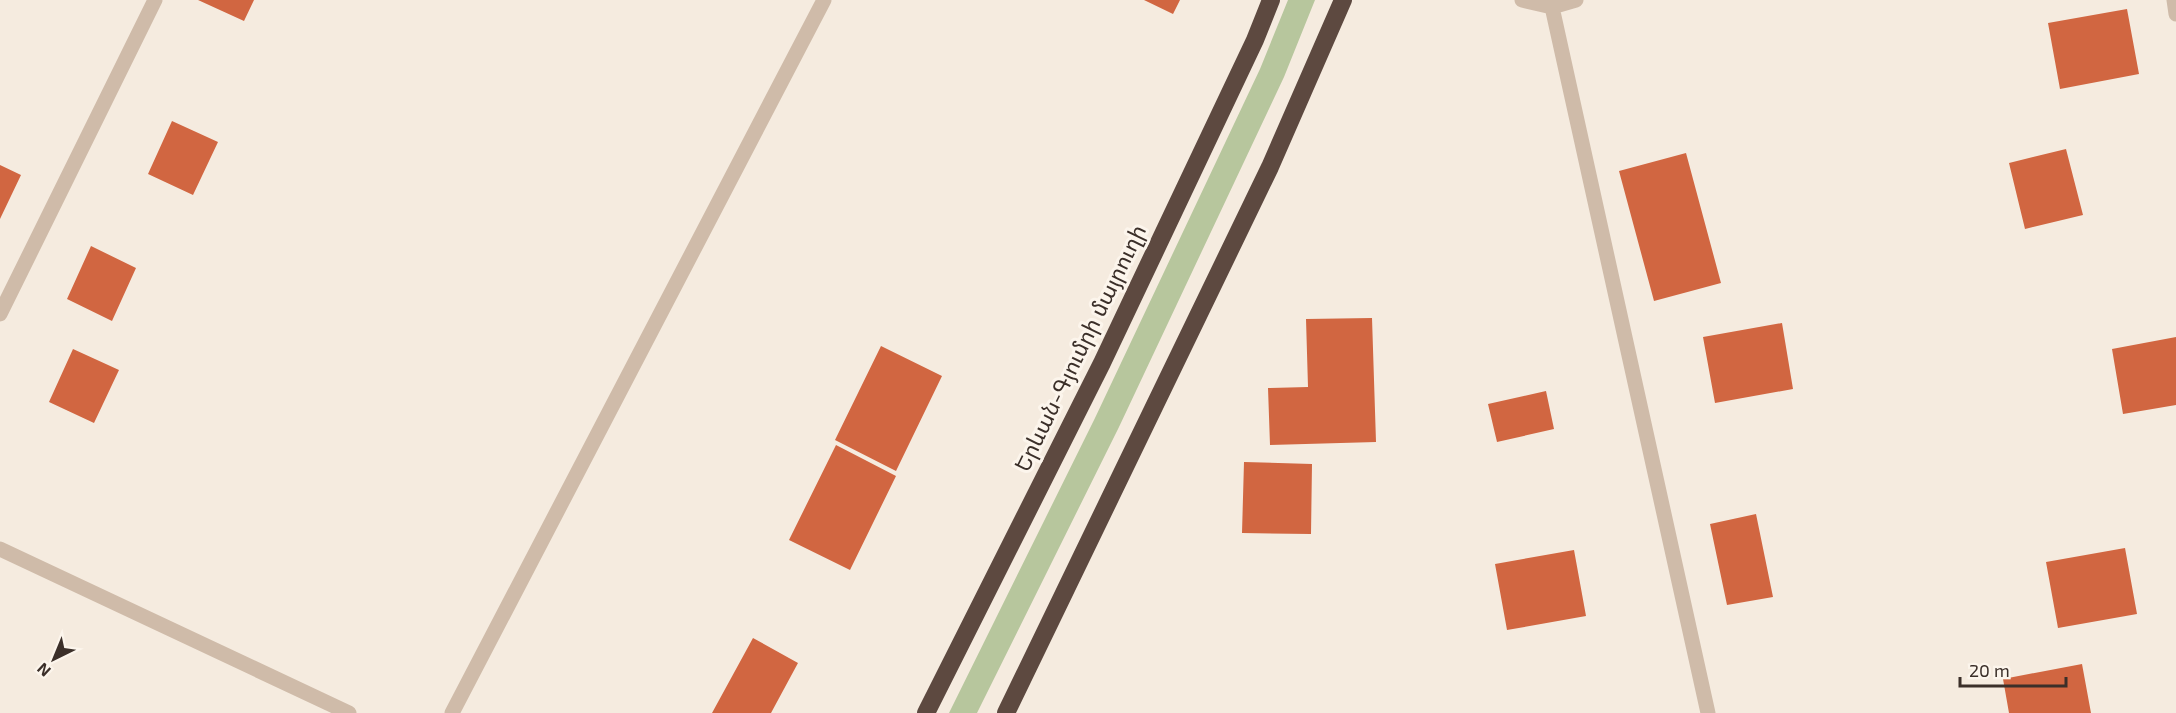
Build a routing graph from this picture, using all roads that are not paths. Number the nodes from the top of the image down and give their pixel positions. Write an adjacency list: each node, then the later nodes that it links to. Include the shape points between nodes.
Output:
1 (155, 0): 10 (street)
2 (824, 0): 13 (street)
3 (1271, 0): 14 (highway, Երևան-Գյումրի մայրուղի, via 1102,363)
4 (1343, 0): 15 (highway, via 1265,178)
5 (1522, 0): 8 (street)
6 (1576, 0): 8 (street)
7 (2174, 0): 9 (street)
8 (1552, 7): 16 (street)
9 (2176, 14)
10 (0, 314)
11 (0, 549): 12 (street)
12 (349, 713)
13 (452, 713)
14 (926, 713)
15 (1006, 713)
16 (1708, 713)

